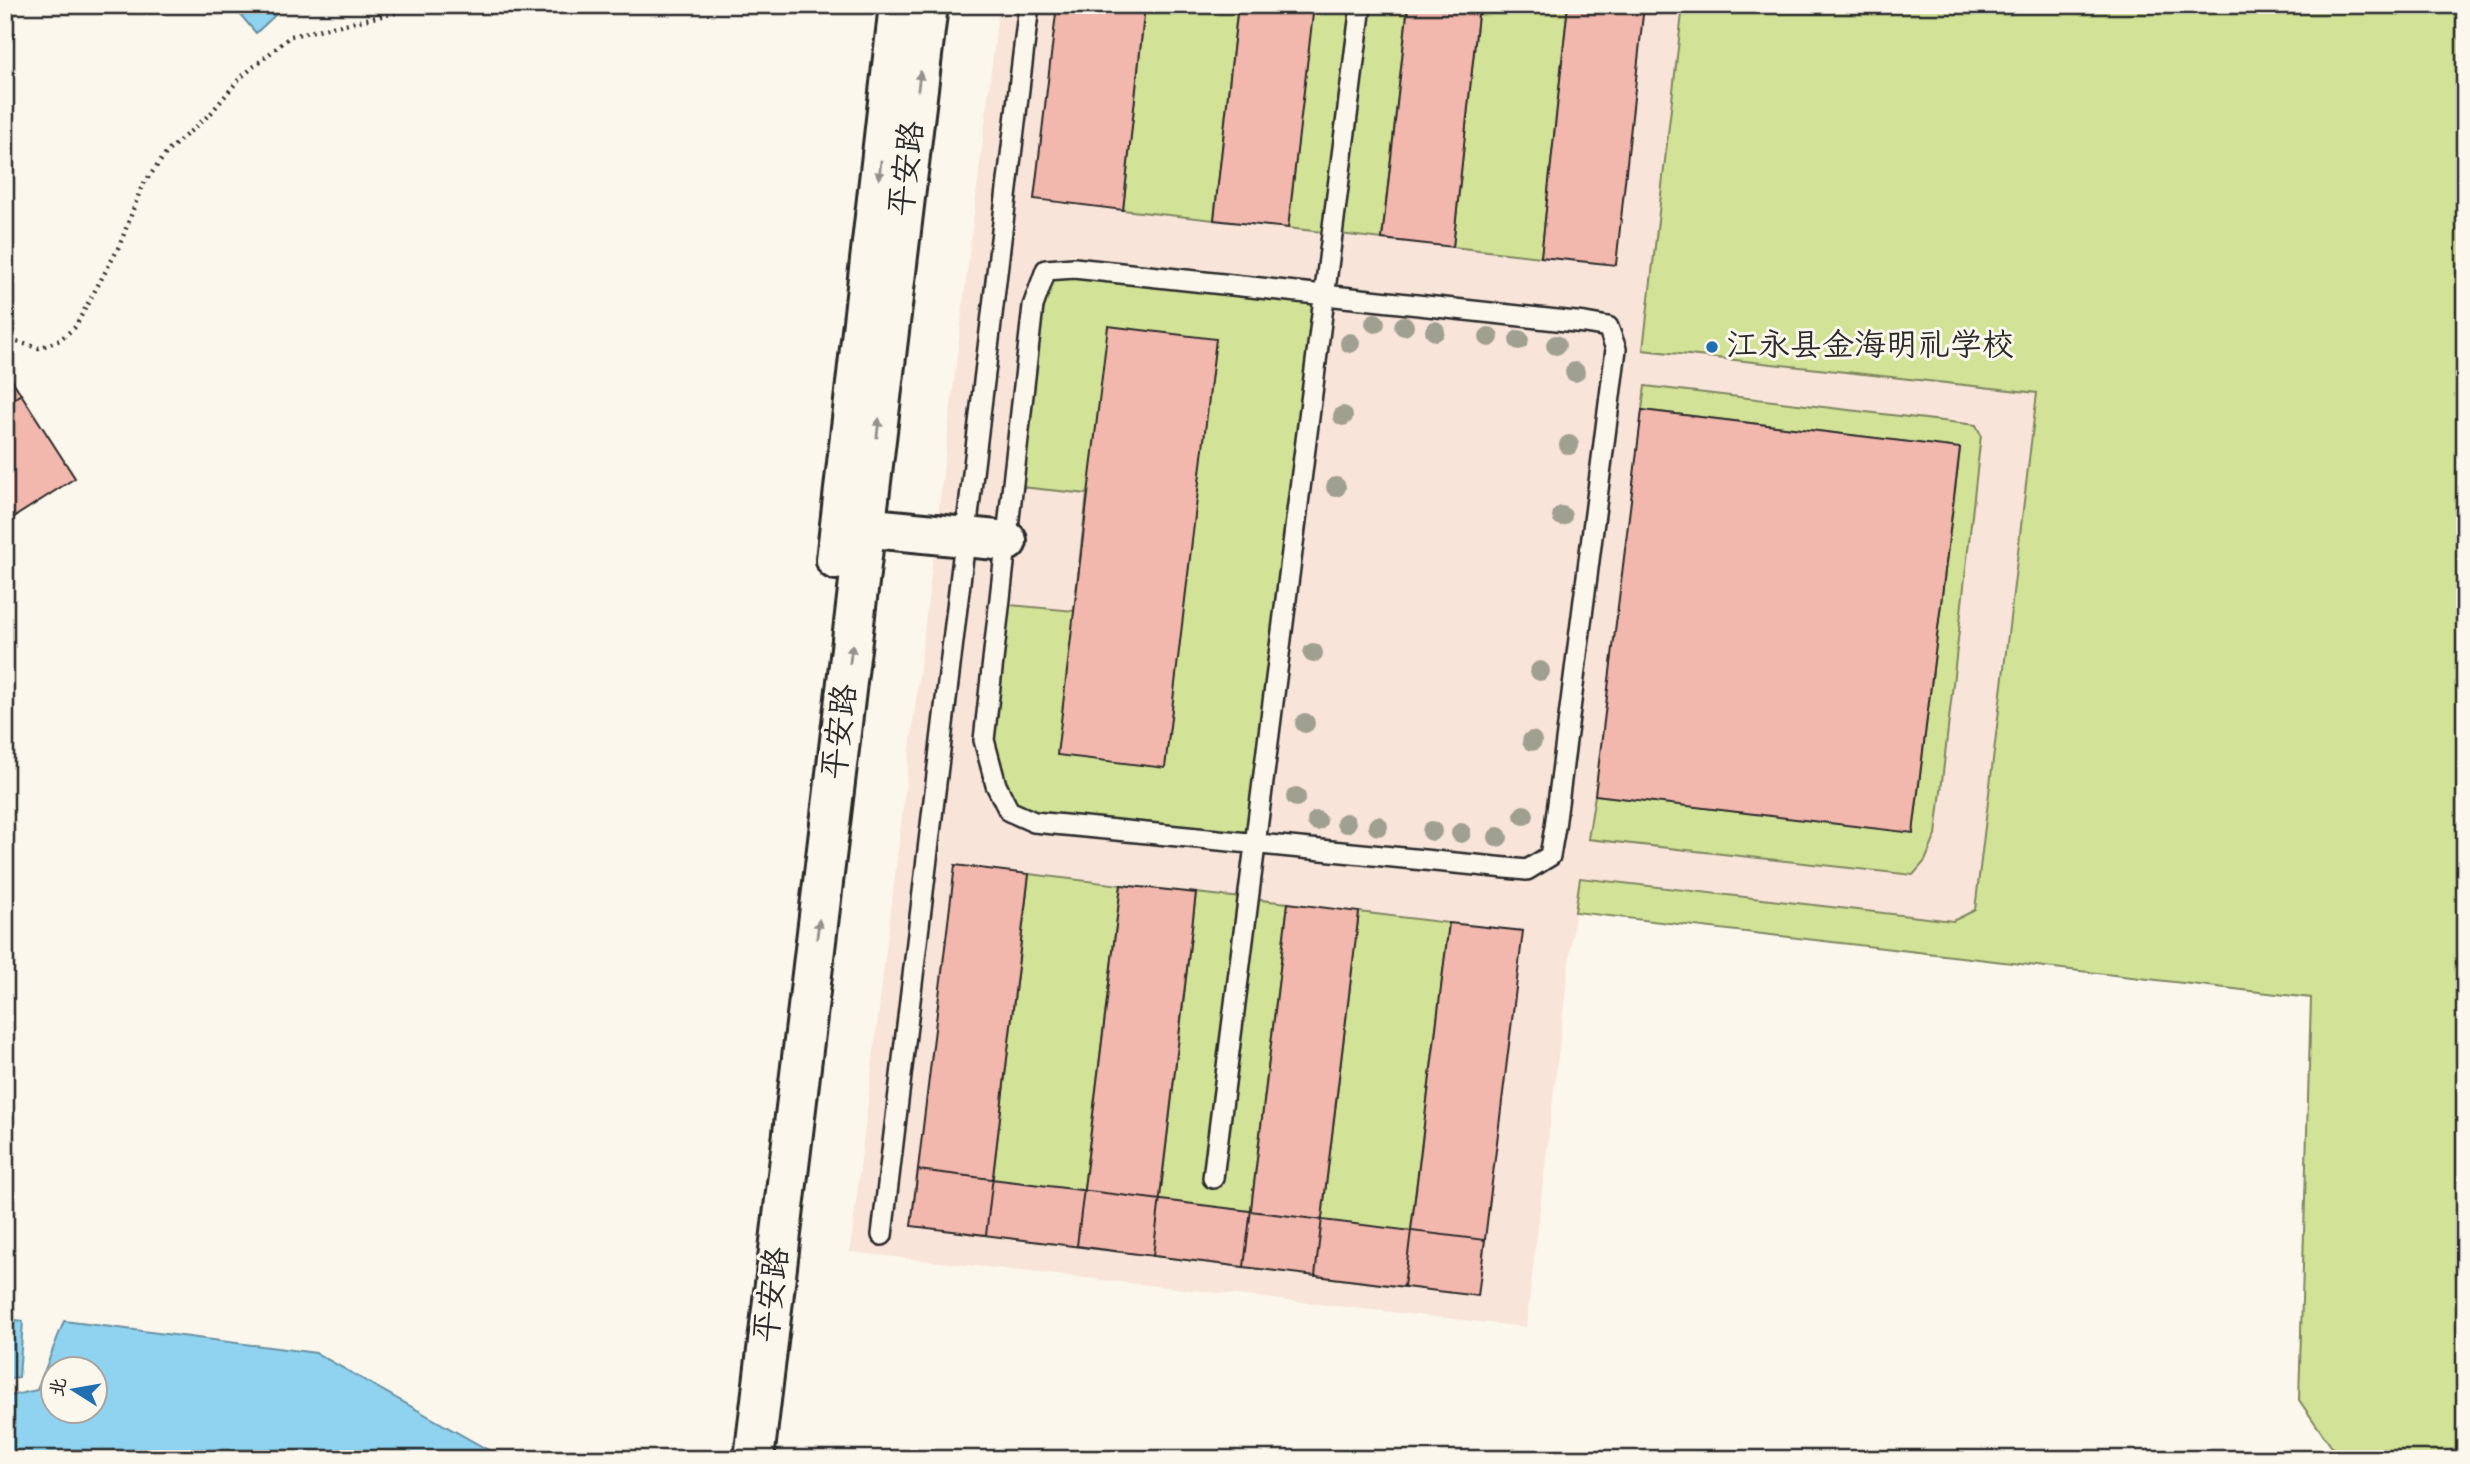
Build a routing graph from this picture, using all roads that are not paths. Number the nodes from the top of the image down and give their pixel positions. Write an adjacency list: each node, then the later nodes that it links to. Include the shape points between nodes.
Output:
1 (899, 5): 6 (street, 平安路, one-way to 6)
2 (928, 5): 6 (street, 平安路, one-way to 2)
3 (1029, 5): 7 (lane)
4 (1361, 5): 5 (lane)
5 (1324, 294): 8 (lane, via 1074,268 1046,270 1033,306); 9 (lane); 9 (lane, via 1608,327 1616,349 1556,827 1550,856 1527,870)
6 (853, 526): 7 (street); 12 (street, 平安路); 13 (street, 平安路, one-way to 6)
7 (966, 537): 8 (street); 11 (lane)
8 (1007, 541): 9 (lane, via 984,740 996,785 1009,811 1034,822)
9 (1255, 843): 10 (lane)
10 (1213, 1178)
11 (882, 1235)
12 (733, 1459)
13 (754, 1459)

